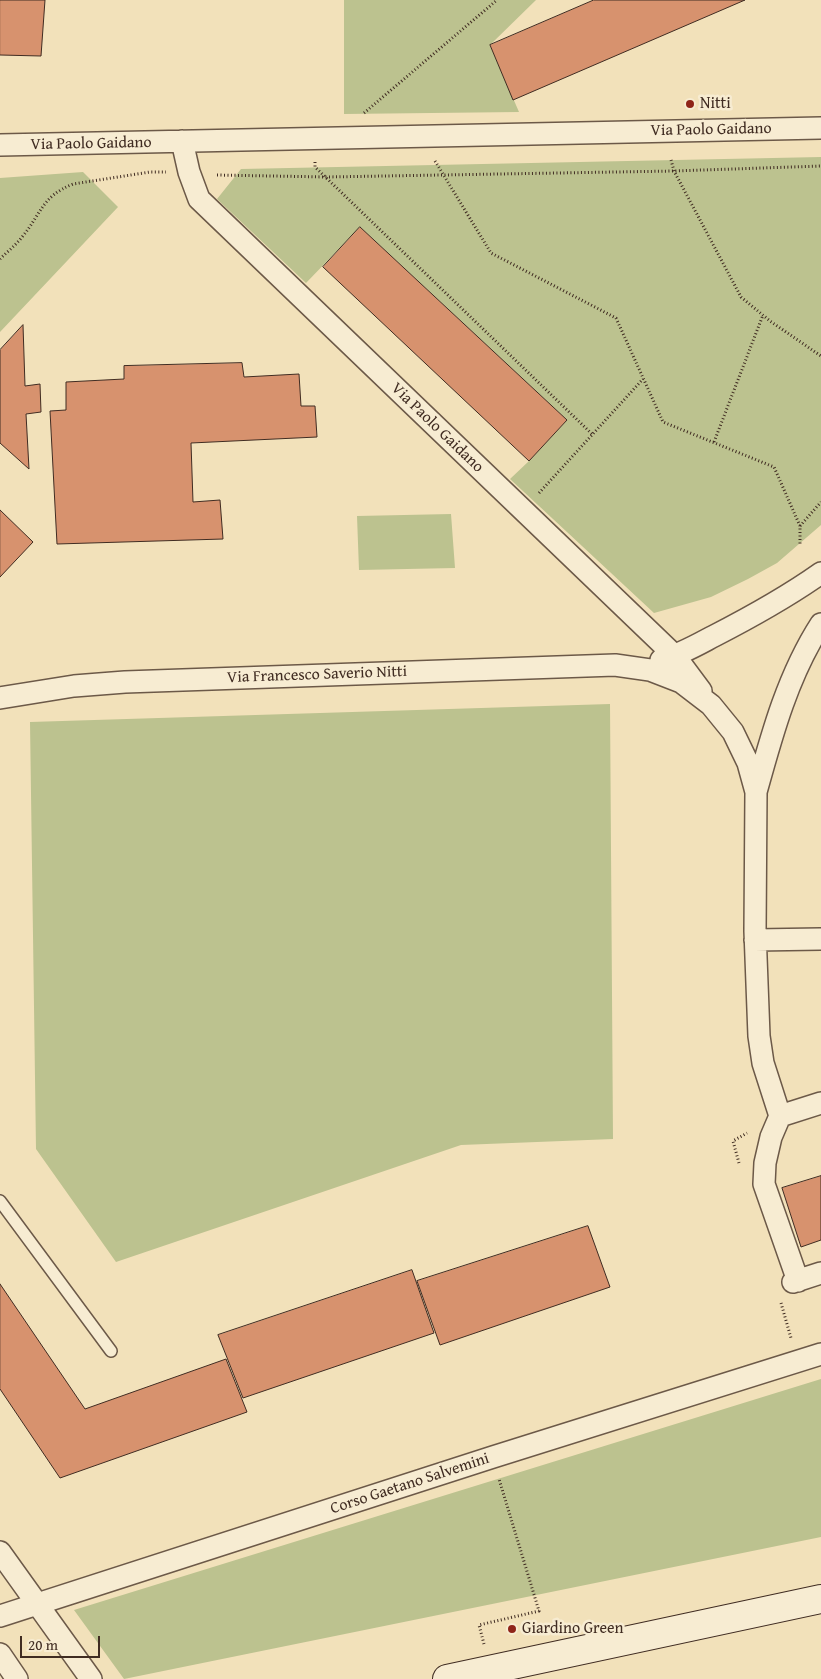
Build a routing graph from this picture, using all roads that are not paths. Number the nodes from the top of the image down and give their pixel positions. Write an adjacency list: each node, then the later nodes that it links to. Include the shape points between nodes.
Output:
1 (821, 128): 2 (street, Via Paolo Gaidano)
2 (182, 141): 3 (street, Via Paolo Gaidano); 6 (street, Via Paolo Gaidano, via 199,199)
3 (0, 145)
4 (821, 573): 6 (street, Via Francesco Saverio Nitti, via 790,595)
5 (821, 624): 10 (street, Via Francesco Saverio Nitti, via 795,673)
6 (675, 656): 7 (street, Via Francesco Saverio Nitti); 9 (street, Via Paolo Gaidano)
7 (635, 667): 8 (street, Via Francesco Saverio Nitti, via 615,665 125,682 74,686); 9 (street, Via Francesco Saverio Nitti, via 681,682)
8 (0, 698)
9 (711, 705): 10 (street, Via Francesco Saverio Nitti, via 733,732 748,763)
10 (756, 792): 12 (street, Via Francesco Saverio Nitti)
11 (821, 939): 12 (street)
12 (755, 940): 14 (street, Via Francesco Saverio Nitti, via 756,995 763,1063)
13 (821, 1103): 14 (street)
14 (780, 1116): 16 (street, via 771,1136 764,1184 796,1282)
15 (0, 1201): 17 (lane)
16 (821, 1273)
17 (111, 1351)
18 (821, 1354): 21 (street, Corso Gaetano Salvemini)
19 (0, 1552): 21 (street)
20 (821, 1599): 26 (street)
21 (36, 1603): 22 (street, Corso Gaetano Salvemini); 25 (street)
22 (0, 1616)
23 (0, 1654): 24 (street)
24 (17, 1679)
25 (91, 1679)
26 (447, 1679)

